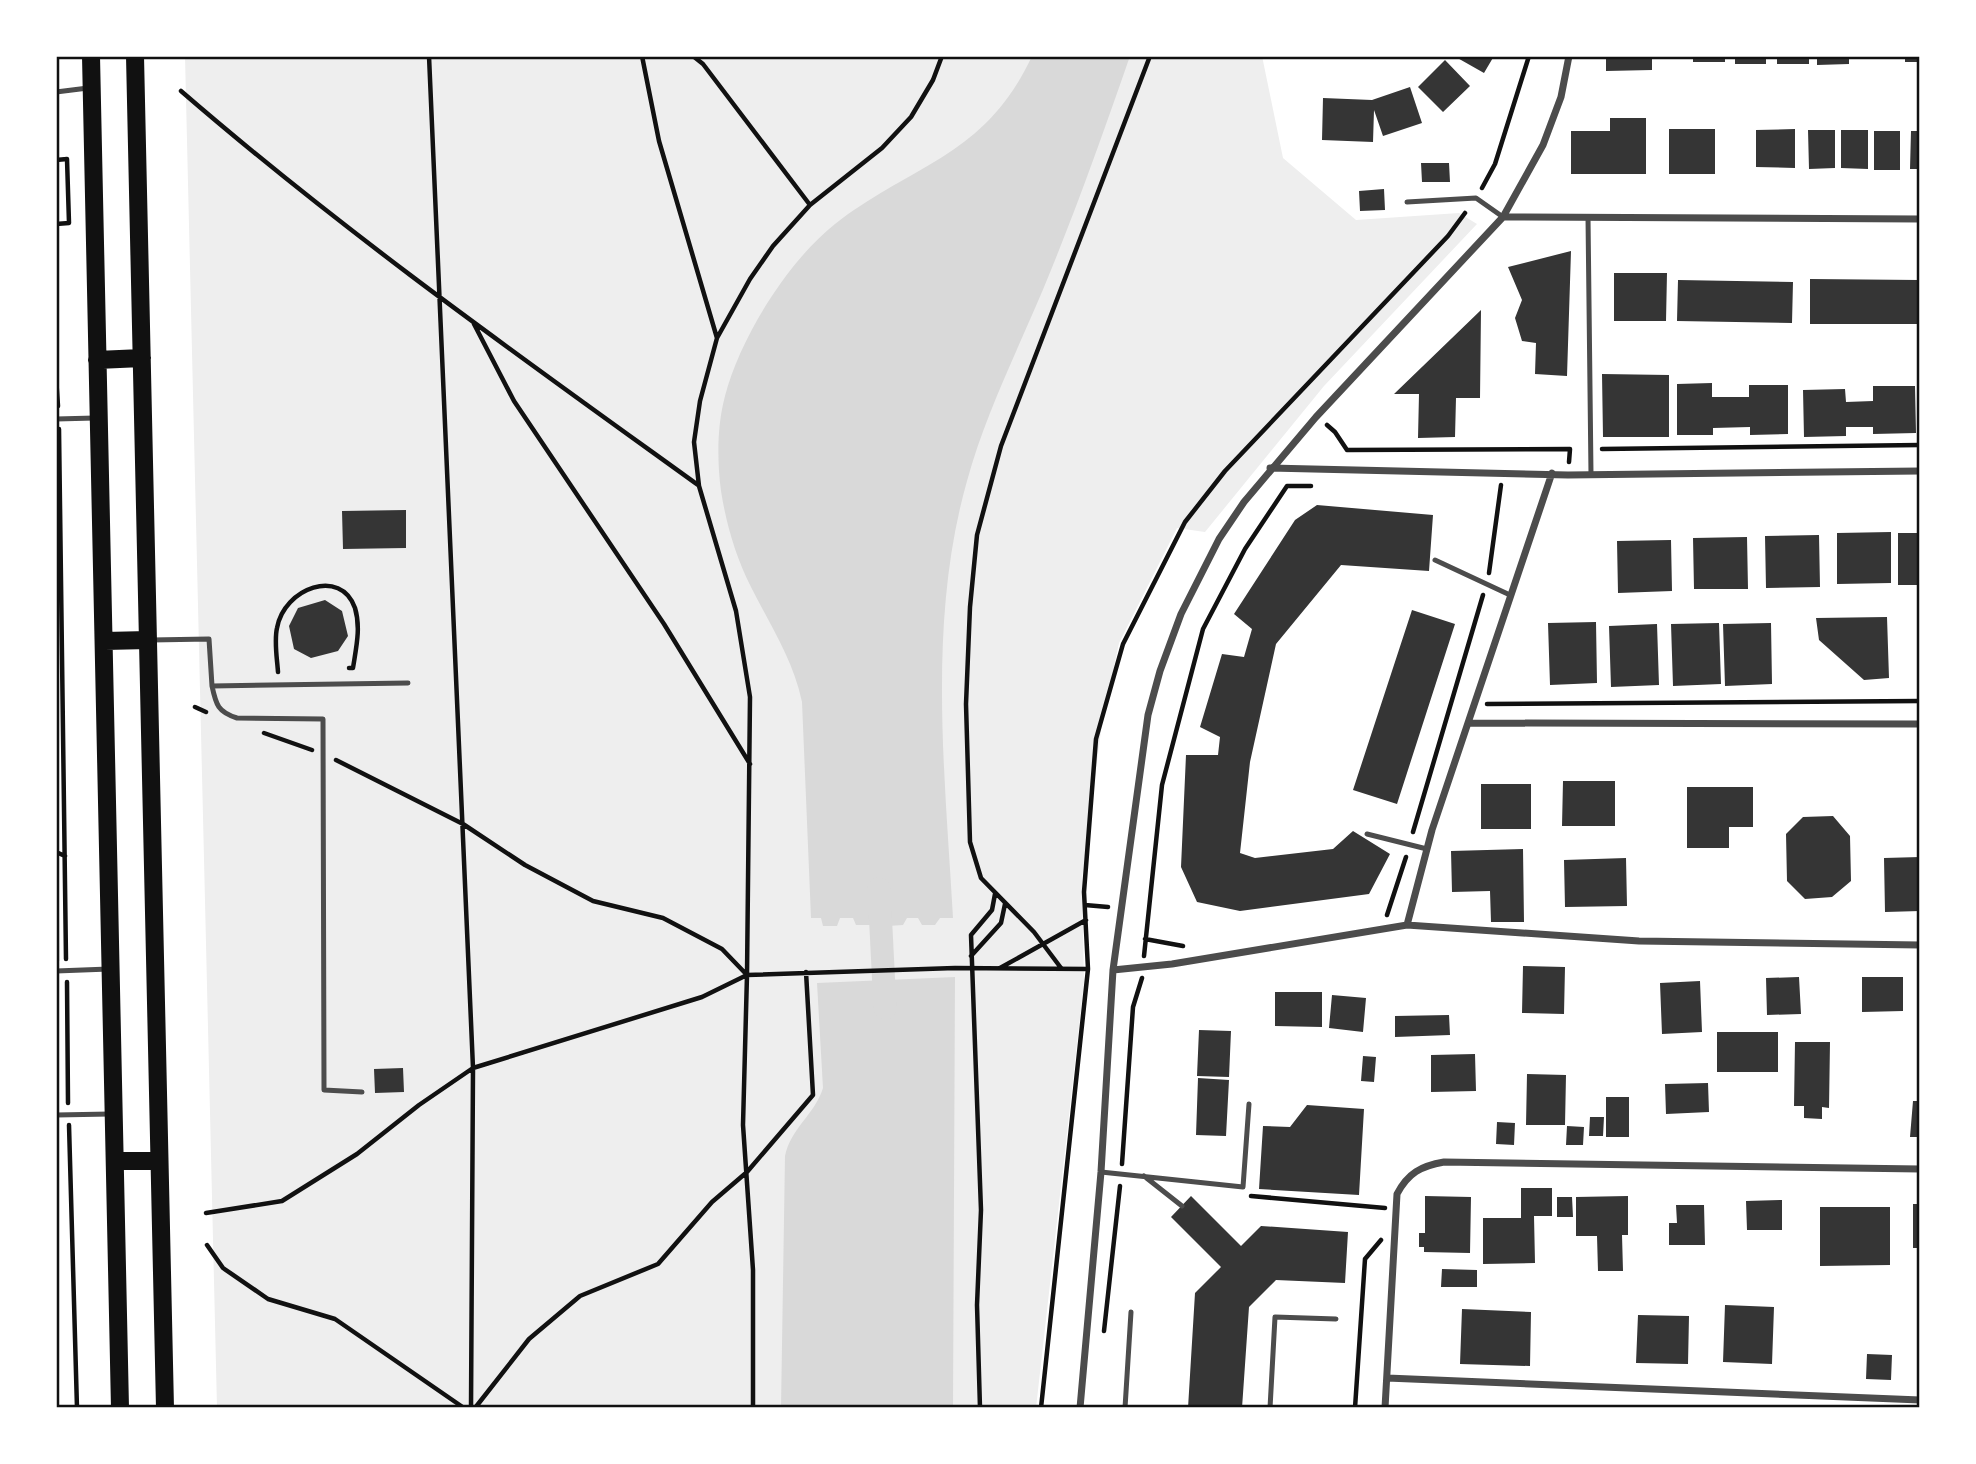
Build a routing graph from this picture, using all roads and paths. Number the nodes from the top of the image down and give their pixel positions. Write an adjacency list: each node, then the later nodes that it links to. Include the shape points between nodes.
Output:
1 (91, 56): 9 (main road)
2 (135, 56): 22 (main road)
3 (429, 56): 19 (path)
4 (642, 56): 21 (path, via 659,141)
5 (693, 56): 14 (path)
6 (942, 56): 14 (path, via 911,117 882,148)
7 (1150, 56): 65 (path, via 1001,446 977,535 966,704 970,842 981,878)
8 (1569, 56): 15 (street, via 1561,97 1543,145)
9 (92, 88): 11 (lane); 23 (main road)
10 (180, 91): 19 (path, via 278,175)
11 (56, 92)
12 (56, 160): 18 (path, via 67,159 69,223)
13 (1407, 202): 15 (lane, via 1476,198)
14 (810, 205): 21 (path, via 773,246)
15 (1503, 217): 16 (street); 26 (street)
16 (1588, 217): 17 (street); 31 (lane)
17 (1920, 219)
18 (56, 224)
19 (441, 299): 20 (path); 59 (path)
20 (473, 323): 37 (path); 58 (path, via 514,401 664,624)
21 (717, 338): 37 (path, via 694,442)
22 (142, 358): 23 (main road); 46 (main road)
23 (97, 360): 27 (main road)
24 (56, 377): 28 (path)
25 (1295, 397): 26 (path)
26 (1316, 416): 32 (street); 33 (path, via 1347,450)
27 (99, 418): 28 (lane); 47 (main road)
28 (57, 419): 42 (path)
29 (1920, 445): 31 (path)
30 (1570, 449): 31 (path)
31 (1591, 449): 36 (lane)
32 (1270, 468): 33 (street); 80 (street, via 1219,539 1181,614 1160,671 1148,715)
33 (1345, 471): 35 (street)
34 (1920, 471): 36 (street)
35 (1552, 472): 36 (street); 45 (street)
36 (1591, 474)
37 (699, 486): 58 (path, via 746,660)
38 (1321, 486): 70 (path, via 1287,486 1245,549 1203,629 1162,785)
39 (1488, 488): 40 (path)
40 (1502, 488): 41 (path); 44 (path)
41 (1512, 488)
42 (60, 514)
43 (1435, 559): 44 (lane)
44 (1486, 585): 45 (lane); 61 (path)
45 (1510, 595): 55 (street)
46 (148, 640): 47 (main road); 53 (lane, via 209,639); 90 (main road)
47 (105, 641): 79 (main road)
48 (341, 669): 49 (path, via 353,668 359,632 355,607 346,594 322,587 295,594 286,605 276,630)
49 (278, 671): 50 (path); 51 (path)
50 (290, 671)
51 (268, 672)
52 (408, 683): 53 (lane)
53 (212, 687): 85 (lane, via 216,706 237,718 323,719 324,1090)
54 (1920, 701): 55 (path)
55 (1473, 704): 56 (street)
56 (1468, 723): 57 (street); 62 (street)
57 (1920, 724)
58 (750, 764): 83 (path)
59 (463, 824): 83 (path, via 525,865 593,901 663,918 722,949); 84 (path)
60 (1367, 834): 61 (lane)
61 (1410, 845): 62 (lane); 67 (path, via 1390,914)
62 (1427, 849): 69 (street)
63 (56, 852): 64 (path)
64 (65, 856)
65 (995, 894): 66 (path); 74 (path, via 992,910 971,935)
66 (1005, 904): 71 (path); 74 (path, via 1001,923)
67 (1383, 918)
68 (1086, 920): 71 (path)
69 (1406, 925): 73 (street, via 1639,941); 75 (street)
70 (1145, 939): 72 (path); 75 (path)
71 (1043, 943): 77 (path); 78 (path)
72 (1191, 945)
73 (1920, 945)
74 (970, 957): 76 (path)
75 (1143, 967): 80 (street); 94 (path, via 1133,1007)
76 (970, 968): 77 (path); 82 (path); 112 (path, via 977,1040 981,1197)
77 (999, 968): 78 (path)
78 (1061, 968): 113 (path, via 1088,969)
79 (111, 969): 81 (lane); 87 (main road)
80 (1113, 970): 93 (street)
81 (56, 971)
82 (806, 972): 83 (path); 92 (path, via 813,1095)
83 (747, 975): 84 (path, via 702,998); 92 (path, via 743,1125)
84 (473, 1068): 99 (path, via 357,1154 282,1202); 110 (path)
85 (362, 1092)
86 (1249, 1104): 95 (lane, via 1243,1186)
87 (113, 1114): 88 (lane); 89 (main road)
88 (56, 1115)
89 (115, 1161): 90 (main road); 107 (main road)
90 (159, 1161): 108 (main road)
91 (1920, 1169): 98 (street, via 1444,1161 1416,1170 1405,1179)
92 (747, 1172): 110 (path, via 712,1202 658,1264 580,1296 529,1339); 111 (path, via 753,1270)
93 (1101, 1172): 94 (lane); 114 (street)
94 (1122, 1174): 95 (lane); 104 (path)
95 (1144, 1176): 97 (lane)
96 (1268, 1198): 98 (path)
97 (1182, 1206)
98 (1396, 1209): 100 (street)
99 (206, 1213)
100 (1396, 1223): 105 (street); 117 (path, via 1365,1259)
101 (207, 1245): 109 (path, via 223,1268 268,1299 335,1319)
102 (1130, 1312): 115 (lane)
103 (1336, 1319): 116 (lane, via 1275,1318)
104 (1103, 1339)
105 (1387, 1378): 106 (street); 118 (street)
106 (1920, 1400)
107 (120, 1408)
108 (164, 1408)
109 (464, 1408)
110 (473, 1408)
111 (753, 1408)
112 (980, 1408)
113 (1041, 1408)
114 (1080, 1408)
115 (1125, 1408)
116 (1270, 1408)
117 (1355, 1408)
118 (1385, 1408)

